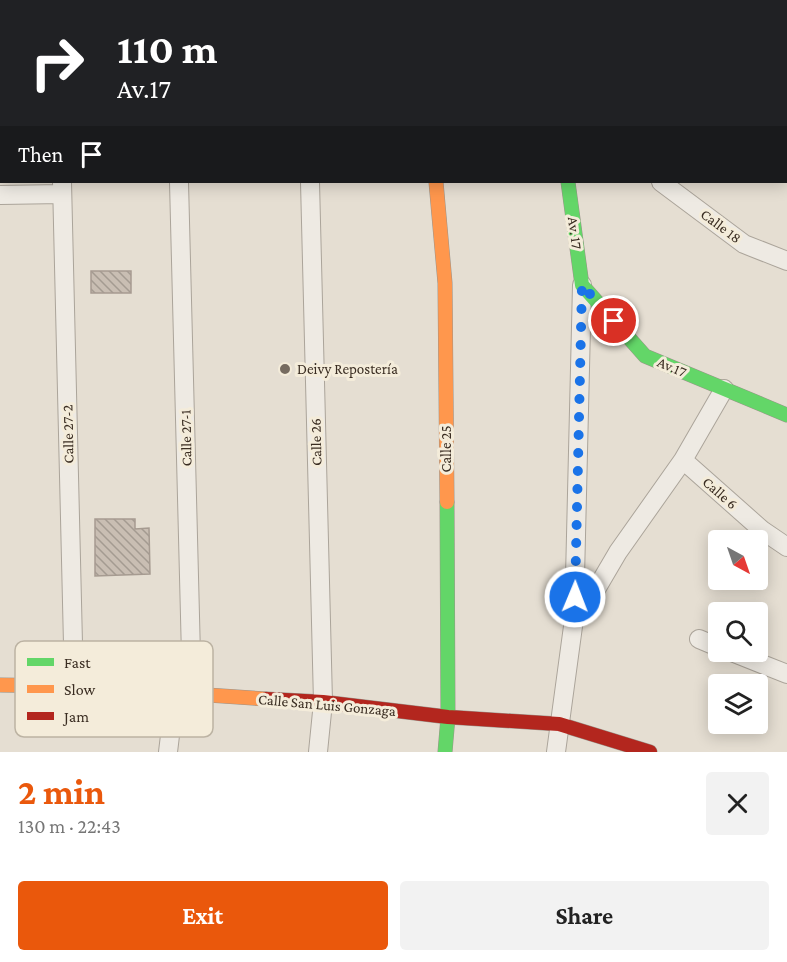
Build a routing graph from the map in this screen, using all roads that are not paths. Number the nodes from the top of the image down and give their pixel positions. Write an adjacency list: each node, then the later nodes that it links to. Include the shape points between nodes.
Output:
1 (179, 183): 17 (street, Calle 27-1)
2 (310, 183): 24 (street, Calle 26)
3 (436, 183): 25 (street, Calle 25, via 445,283)
4 (568, 183): 9 (street, Av. 17)
5 (662, 183): 8 (street, Calle 18, via 744,244)
6 (62, 188): 7 (street); 16 (street, Calle 27-2)
7 (0, 195)
8 (787, 261)
9 (582, 285): 10 (street, Av.17, via 645,356); 14 (street)
10 (723, 389): 11 (street, Av.17); 12 (street)
11 (787, 415)
12 (683, 460): 13 (street, Calle 6, via 762,530); 14 (street)
13 (787, 547)
14 (574, 619): 26 (street)
15 (699, 639): 18 (street)
16 (73, 641)
17 (183, 641)
18 (708, 643)
19 (757, 662): 20 (street)
20 (787, 674)
21 (0, 685): 22 (street, Calle San Luis Gonzaga)
22 (15, 685)
23 (213, 696): 24 (street, Calle San Luis Gonzaga)
24 (322, 702): 25 (street, Calle San Luis Gonzaga); 29 (street, Calle 26)
25 (448, 717): 26 (street, Calle San Luis Gonzaga); 30 (street, Calle 25)
26 (559, 724): 31 (street); 32 (street, Calle San Luis Gonzaga)
27 (172, 737): 28 (street, Calle 27-1)
28 (168, 752)
29 (318, 752)
30 (445, 752)
31 (556, 752)
32 (650, 752)

